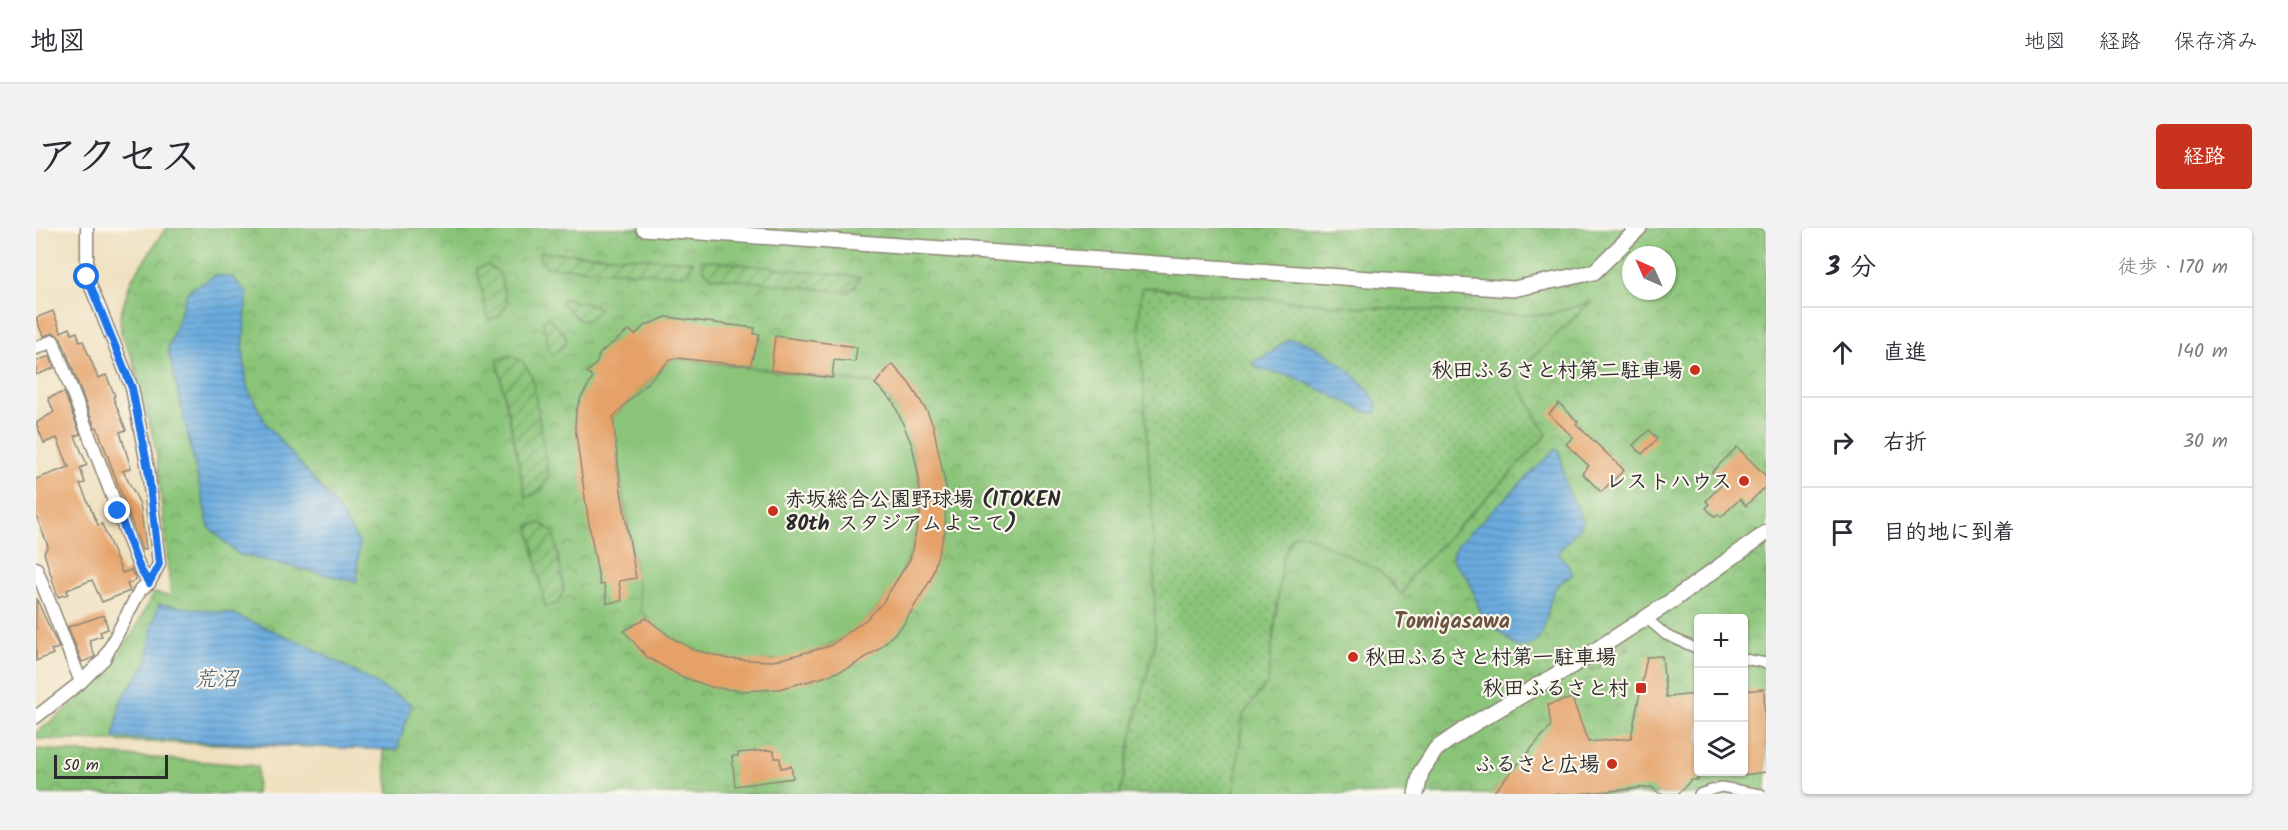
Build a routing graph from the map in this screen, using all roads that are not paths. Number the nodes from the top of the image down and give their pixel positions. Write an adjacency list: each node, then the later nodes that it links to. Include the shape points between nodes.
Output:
1 (87, 228): 7 (street, via 87,277 132,388 148,469 159,564)
2 (644, 228): 3 (street, via 1513,289 1594,272)
3 (1640, 228)
4 (36, 348): 7 (street, via 53,341 140,569)
5 (1766, 533): 8 (street)
6 (36, 568): 12 (street)
7 (149, 583): 12 (street, via 140,590 104,659)
8 (1646, 618): 9 (street, via 1666,635); 14 (street, via 1436,749 1421,772)
9 (1694, 647)
10 (1748, 660): 11 (street)
11 (1766, 663)
12 (81, 682): 13 (street)
13 (36, 717)
14 (1416, 794)
15 (1699, 794): 16 (street, via 1721,787)
16 (1761, 794)

